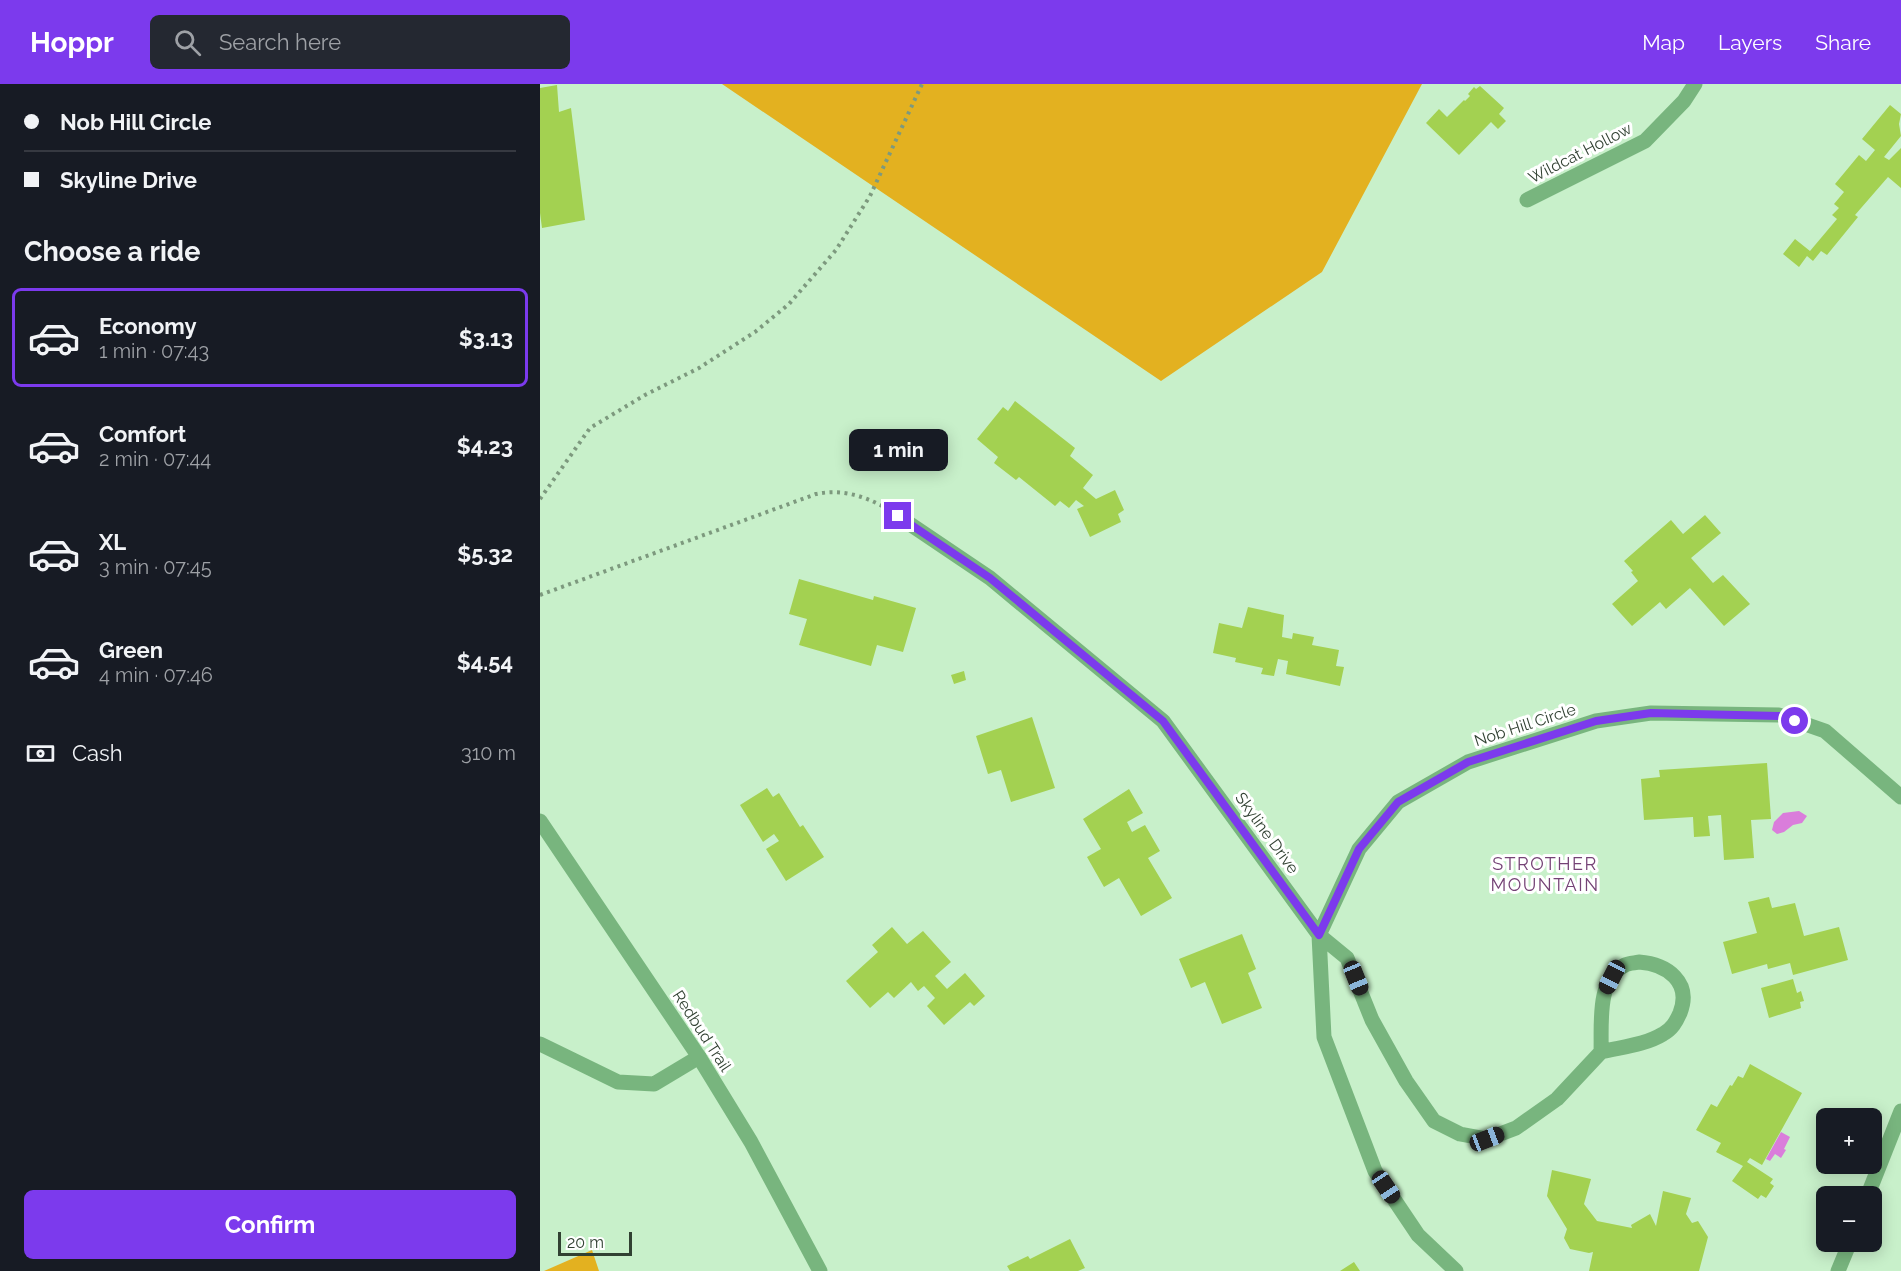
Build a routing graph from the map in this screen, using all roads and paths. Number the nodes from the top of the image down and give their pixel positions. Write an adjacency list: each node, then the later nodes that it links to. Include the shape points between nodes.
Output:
1 (922, 84): 4 (path, via 870,196 836,249 789,304 755,332 699,368 590,428)
2 (1695, 84): 3 (street, Wildcat Hollow, via 1645,141)
3 (1527, 200)
4 (540, 499)
5 (898, 516): 6 (path, via 873,501 833,490); 9 (street, Skyline Drive, via 990,578 1163,721)
6 (540, 595)
7 (1901, 797): 9 (street, Nob Hill Circle, via 1826,731 1779,716 1651,713 1596,721 1468,762 1398,802 1359,849)
8 (540, 821): 12 (street, Redbud Trail)
9 (1319, 935): 11 (street, via 1347,958 1372,1020 1434,1121 1460,1134 1487,1139 1516,1128 1557,1099); 17 (street, via 1324,1037 1375,1171 1418,1235)
10 (540, 1044): 12 (street, via 618,1082 654,1084)
11 (1601, 1052): 11 (street, via 1647,1041 1664,1034 1676,1023 1683,991 1666,969 1639,962 1625,965 1612,977 1605,991)
12 (699, 1057): 16 (street, Redbud Trail, via 751,1142)
13 (1901, 1111): 14 (street)
14 (1871, 1186)
15 (1846, 1252): 18 (street)
16 (820, 1271)
17 (1455, 1271)
18 (1838, 1271)

